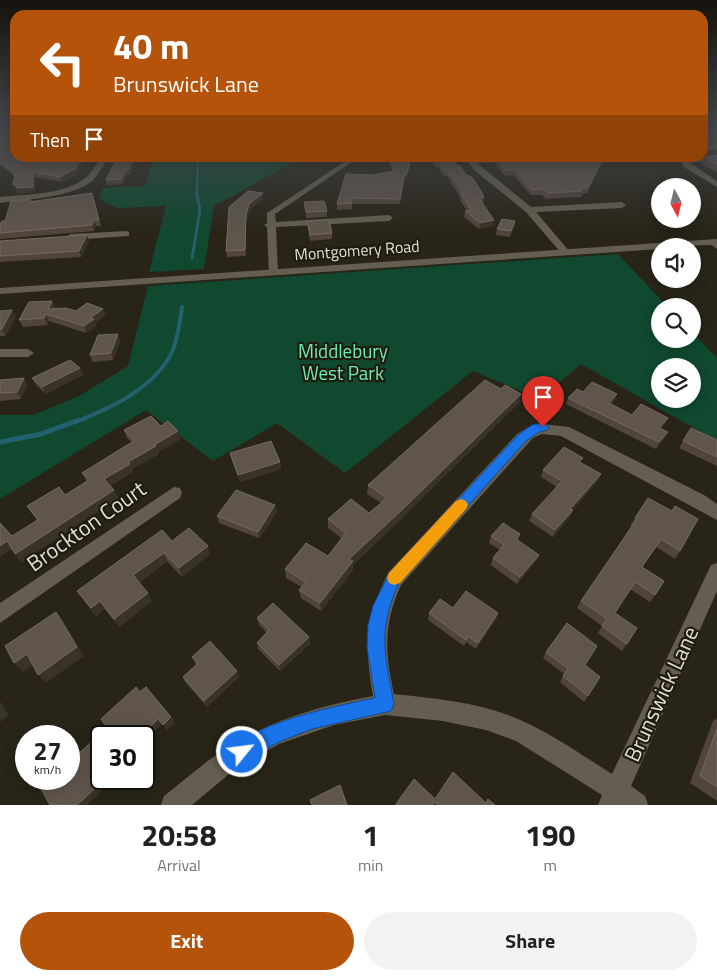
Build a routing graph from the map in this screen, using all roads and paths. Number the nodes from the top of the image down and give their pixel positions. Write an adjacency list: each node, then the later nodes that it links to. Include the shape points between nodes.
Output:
1 (102, 162): 6 (street, via 84,182 52,192)
2 (348, 162): 10 (street, via 274,210 269,216)
3 (473, 162): 8 (street)
4 (685, 162): 5 (street)
5 (717, 185)
6 (0, 200)
7 (622, 205): 8 (street)
8 (529, 210): 14 (street)
9 (389, 218): 10 (street)
10 (269, 225): 15 (street)
11 (126, 234): 12 (street)
12 (58, 238)
13 (715, 243): 14 (street, Montgomery Road)
14 (565, 252): 15 (street, Montgomery Road)
15 (273, 272): 16 (street, Montgomery Road)
16 (0, 291)
17 (0, 353): 18 (street)
18 (28, 353)
19 (174, 493): 22 (street, Brockton Court)
20 (717, 513): 23 (street, via 564,431 543,427 531,431 394,578 376,625 375,647)
21 (717, 571): 24 (street, Brunswick Lane)
22 (0, 614)
23 (385, 704): 24 (street, via 443,710 486,719 522,732); 25 (street, via 334,714 273,735 227,761)
24 (613, 797): 26 (street)
25 (173, 805)
26 (636, 805)

